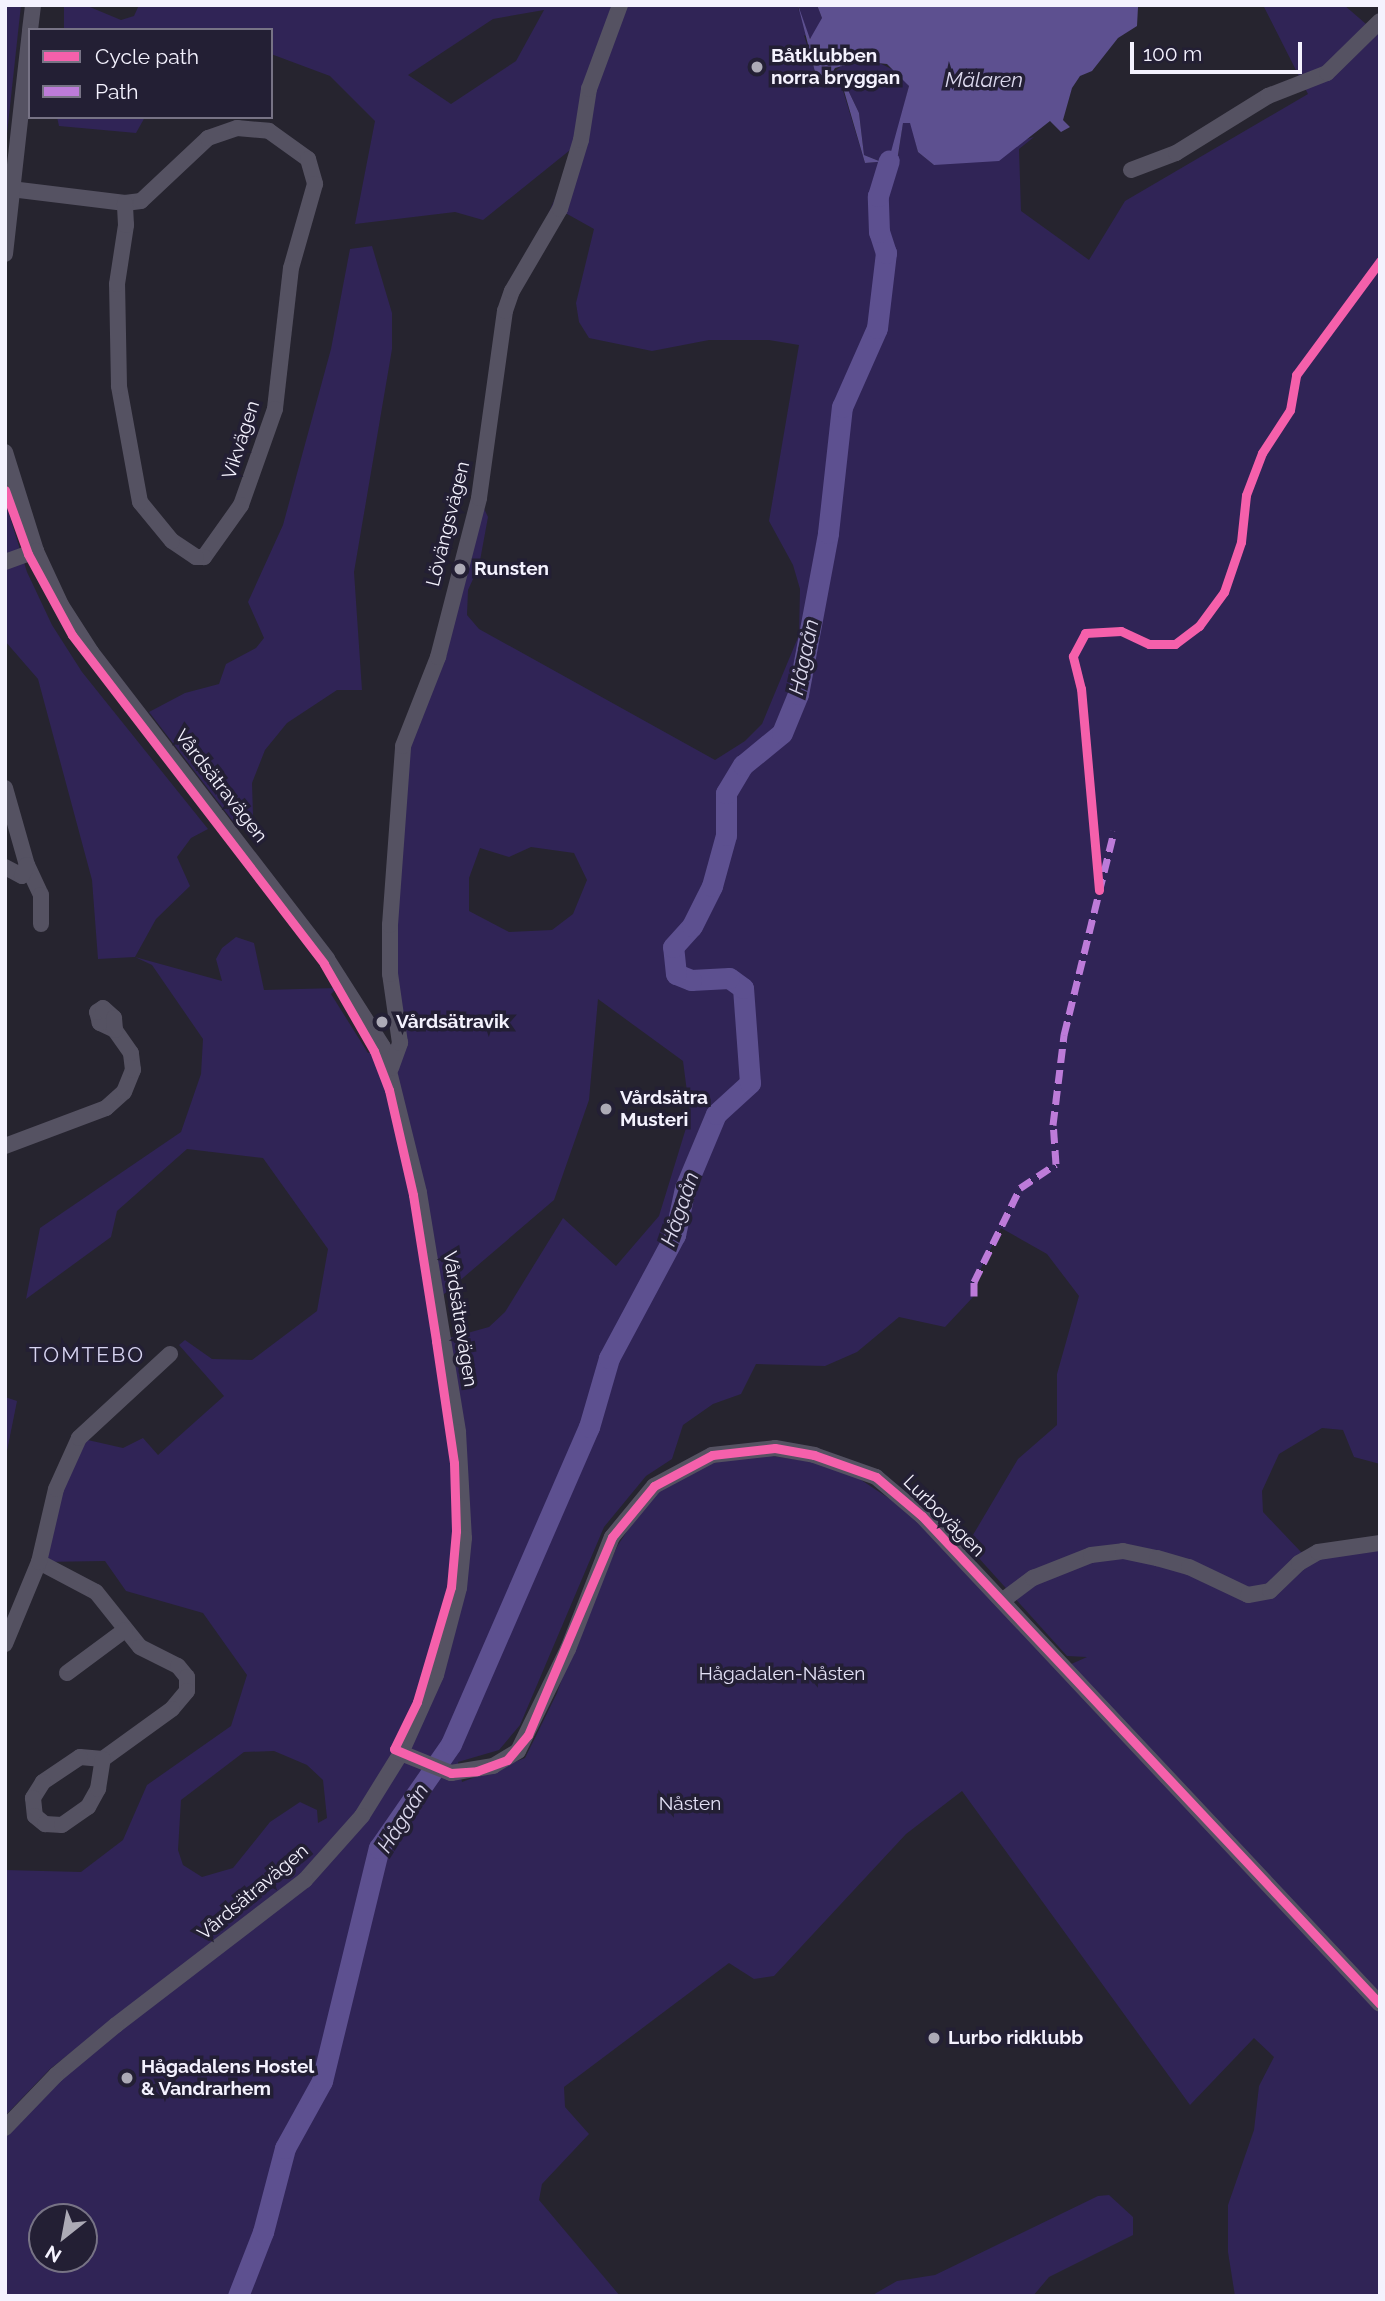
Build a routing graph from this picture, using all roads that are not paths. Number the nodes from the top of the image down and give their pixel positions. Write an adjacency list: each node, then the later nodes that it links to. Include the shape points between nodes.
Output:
1 (33, 5): 4 (street)
2 (620, 5): 18 (street, Lövängsvägen, via 589,89 581,140 560,209 505,311 479,498 438,657 403,746 390,925 390,974 400,1043)
3 (1380, 21): 6 (street, via 1327,73 1268,96 1176,153)
4 (30, 28)
5 (28, 49): 7 (street)
6 (1131, 170)
7 (12, 189): 8 (street); 9 (street)
8 (125, 203): 8 (street, Vikvägen, via 141,201 164,183 208,138 237,128 269,131 290,142 308,159 314,174 291,268 275,409 241,505 204,557 195,557 172,541 140,502 119,386 117,284)
9 (5, 254)
10 (5, 452): 11 (street, Vårdsätravägen)
11 (36, 551): 12 (street); 18 (street, Vårdsätravägen, via 61,605 91,652 327,959 383,1047)
12 (5, 562)
13 (5, 788): 14 (street)
14 (27, 865): 15 (street, via 22,876); 16 (street, via 41,895)
15 (5, 867)
16 (41, 924)
17 (115, 1030): 19 (street, via 131,1053 133,1070 124,1092 106,1108)
18 (391, 1069): 28 (street, Vårdsätravägen, via 419,1193 458,1432 464,1538 459,1588 436,1675)
19 (5, 1146)
20 (170, 1354): 22 (street, via 79,1438 56,1489)
21 (1380, 1543): 23 (street, via 1318,1552 1270,1591 1248,1595 1189,1567 1157,1558 1123,1551 1091,1555 1033,1578)
22 (39, 1562): 24 (street); 25 (street, via 103,1597)
23 (1002, 1601): 28 (street, Lurbovägen, via 922,1516 876,1477 847,1464 775,1448 712,1455 654,1486 612,1537 568,1650 518,1751 493,1766 451,1773); 30 (street, Lurbovägen)
24 (12, 1612): 26 (street)
25 (125, 1630): 27 (street); 29 (street, via 148,1654 184,1672 187,1691 172,1709)
26 (5, 1644)
27 (67, 1673)
28 (401, 1753): 31 (street, Vårdsätravägen, via 362,1816 305,1880 116,2025)
29 (103, 1759): 29 (street, via 98,1789 88,1807 62,1825 45,1824 35,1816 33,1798 43,1782 80,1757)
30 (1380, 2004)
31 (5, 2127)

